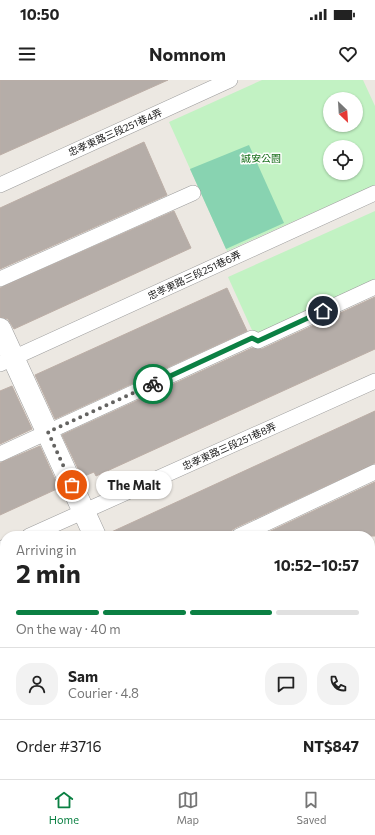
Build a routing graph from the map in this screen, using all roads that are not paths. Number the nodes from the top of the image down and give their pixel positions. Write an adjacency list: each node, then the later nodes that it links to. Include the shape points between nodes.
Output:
1 (230, 80): 2 (lane, 忠孝東路三段251巷4弄)
2 (0, 185)
3 (193, 193): 5 (lane)
4 (375, 193): 8 (lane, 忠孝東路三段251巷6弄)
5 (0, 278)
6 (375, 287): 10 (lane, via 258,341 252,338)
7 (0, 329): 8 (street)
8 (7, 361): 10 (street)
9 (375, 381): 13 (lane, 忠孝東路三段251巷8弄)
10 (48, 432): 11 (lane); 13 (street)
11 (0, 454)
12 (375, 472): 16 (lane)
13 (83, 512): 14 (lane, 忠孝東路三段251巷8弄); 15 (street)
14 (40, 531)
15 (92, 531)
16 (250, 531)

